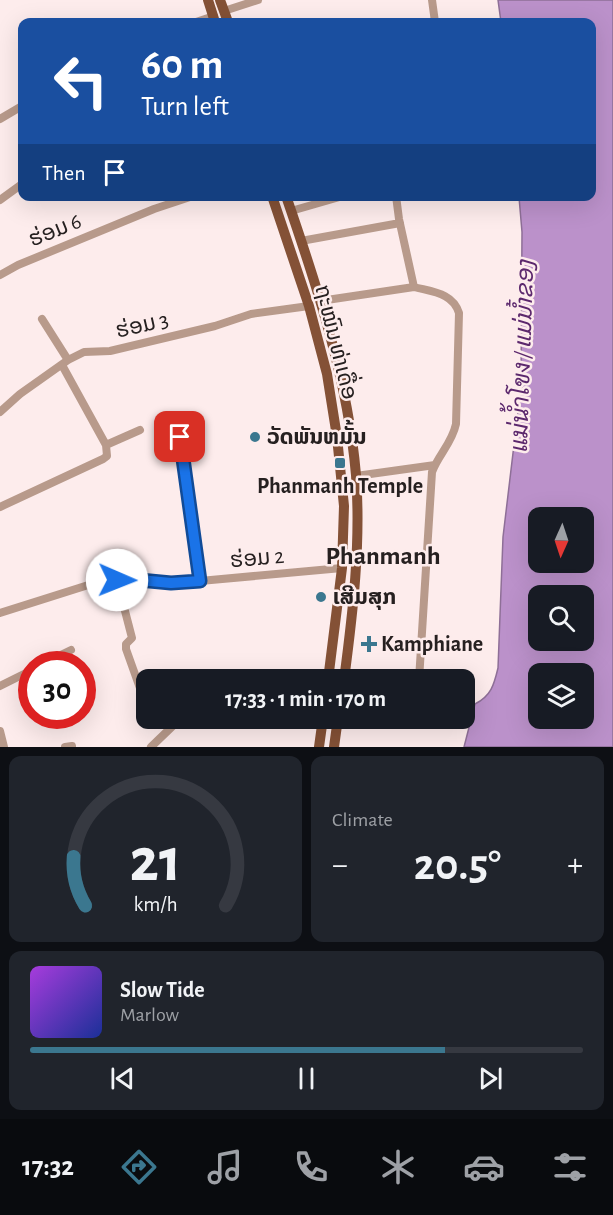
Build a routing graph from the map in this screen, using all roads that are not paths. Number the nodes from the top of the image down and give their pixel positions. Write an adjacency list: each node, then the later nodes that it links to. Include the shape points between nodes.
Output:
1 (208, 0): 5 (main road)
2 (258, 0): 4 (street)
3 (432, 0): 6 (street)
4 (222, 5)
5 (213, 18)
6 (434, 18)
7 (18, 108): 8 (street)
8 (0, 119)
9 (18, 187): 10 (street)
10 (0, 200)
11 (177, 201): 19 (street, ຮ່ອມ 6)
12 (274, 201): 22 (main road, ຖະໝົນ ທ່າເດື່ອ)
13 (288, 201): 16 (main road, ຖະໝົນ ທ່າເດື່ອ)
14 (326, 201): 16 (street)
15 (397, 201): 17 (street)
16 (291, 211): 18 (main road, ຖະໝົນ ທ່າເດື່ອ)
17 (400, 223): 18 (street); 20 (street)
18 (301, 241): 21 (main road, ຖະໝົນ ທ່າເດື່ອ)
19 (0, 275)
20 (414, 287): 21 (street); 29 (street, via 453,300 459,313 456,424 452,441)
21 (320, 301): 30 (main road, ຖະໝົນ ທ່າເດື່ອ, via 339,368)
22 (309, 306): 24 (street, ຮ່ອມ 3, via 251,314 110,351 84,352); 32 (main road, ຖະໝົນ ທ່າເດື່ອ, via 327,374 337,437 344,506)
23 (42, 318): 24 (street)
24 (65, 362): 25 (street, ຮ່ອມ 3); 28 (street)
25 (0, 412)
26 (140, 430): 28 (street)
27 (180, 437): 34 (street)
28 (106, 445): 31 (street, via 107,456 103,459)
29 (435, 465): 30 (street); 38 (street)
30 (356, 476): 37 (main road, ຖະໝົນ ທ່າເດື່ອ, via 356,565)
31 (0, 507)
32 (342, 568): 34 (street, ຮ່ອມ 2); 36 (main road, ຖະໝົນ ທ່າເດື່ອ)
33 (117, 580): 34 (street, ຮ່ອມ 2); 35 (street, ຮ່ອມ 2, via 100,581); 40 (street, via 132,638 126,649)
34 (200, 581)
35 (0, 613)
36 (329, 669)
37 (345, 669)
38 (420, 669)
39 (18, 677): 41 (street)
40 (136, 677)
41 (0, 686)
42 (170, 729): 47 (street)
43 (321, 729): 48 (main road)
44 (336, 729): 49 (main road)
45 (0, 731): 46 (street)
46 (4, 747)
47 (152, 747)
48 (319, 747)
49 (334, 747)

